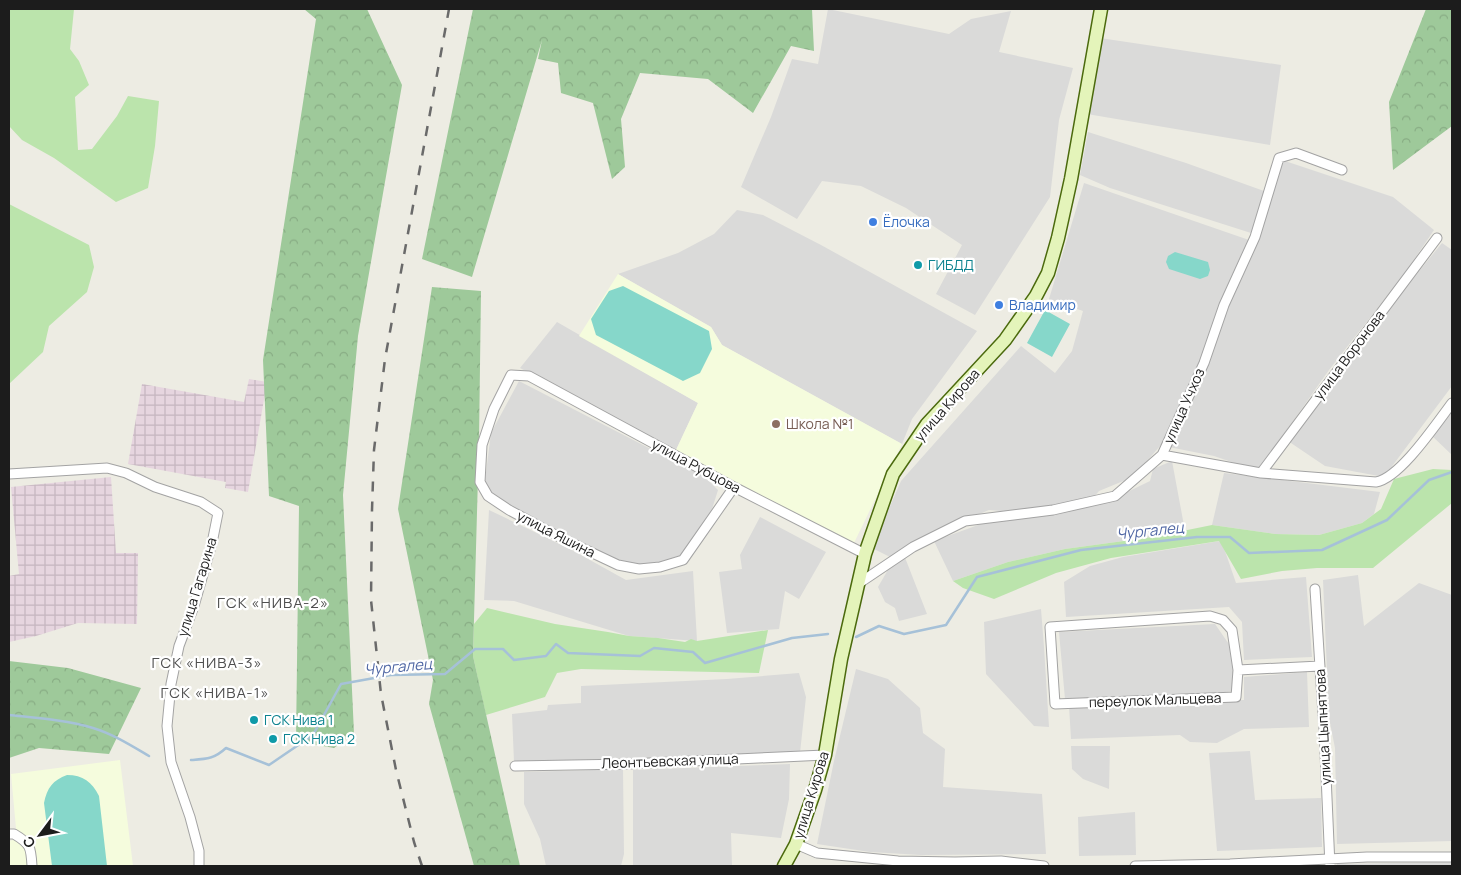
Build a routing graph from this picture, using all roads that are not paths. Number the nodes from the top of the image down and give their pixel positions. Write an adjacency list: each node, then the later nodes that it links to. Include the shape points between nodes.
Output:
1 (1102, 9): 10 (main road, улица Кирова, via 1071,179 1048,273 1036,296 1004,340 927,424 905,454 893,474)
2 (1342, 170): 6 (street, улица Учхоз, via 1296,153 1279,158 1255,237 1224,305 1204,363)
3 (1437, 238): 7 (street, улица Воронова)
4 (529, 376): 9 (street, улица Рубцова); 9 (street, улица Яшина, via 511,375 494,409 482,445 480,482 488,496 509,510 618,565 639,569 660,567 683,560)
5 (1452, 403): 7 (street, via 1405,462 1386,479 1376,482)
6 (1162, 455): 7 (street); 11 (street, улица Учхоз, via 1115,496 1053,510 965,521 913,547)
7 (1261, 472)
8 (9, 474): 23 (street, улица Гагарина, via 107,468 201,502 218,512 194,606 179,646 171,684 168,726 171,762 190,817 199,851)
9 (734, 487): 10 (street, улица Рубцова)
10 (865, 554): 11 (main road, улица Кирова)
11 (858, 584): 15 (main road, улица Кирова)
12 (1315, 589): 13 (street, улица Цыпнятова)
13 (1320, 666): 14 (street); 20 (street, улица Цыпнятова)
14 (1238, 670): 14 (street, переулок Мальцева, via 1232,630 1223,620 1210,616 1050,627 1054,704 1236,697)
15 (825, 755): 16 (street, Леонтьевская улица); 18 (main road, улица Кирова)
16 (515, 766)
17 (9, 834): 22 (street, via 27,841)
18 (796, 844): 21 (street, via 816,853); 24 (main road, улица Кирова)
19 (1452, 857): 20 (street)
20 (1330, 863): 26 (street)
21 (898, 864): 25 (street, via 1001,861)
22 (32, 866)
23 (199, 866)
24 (784, 866)
25 (1044, 866)
26 (1135, 866)

